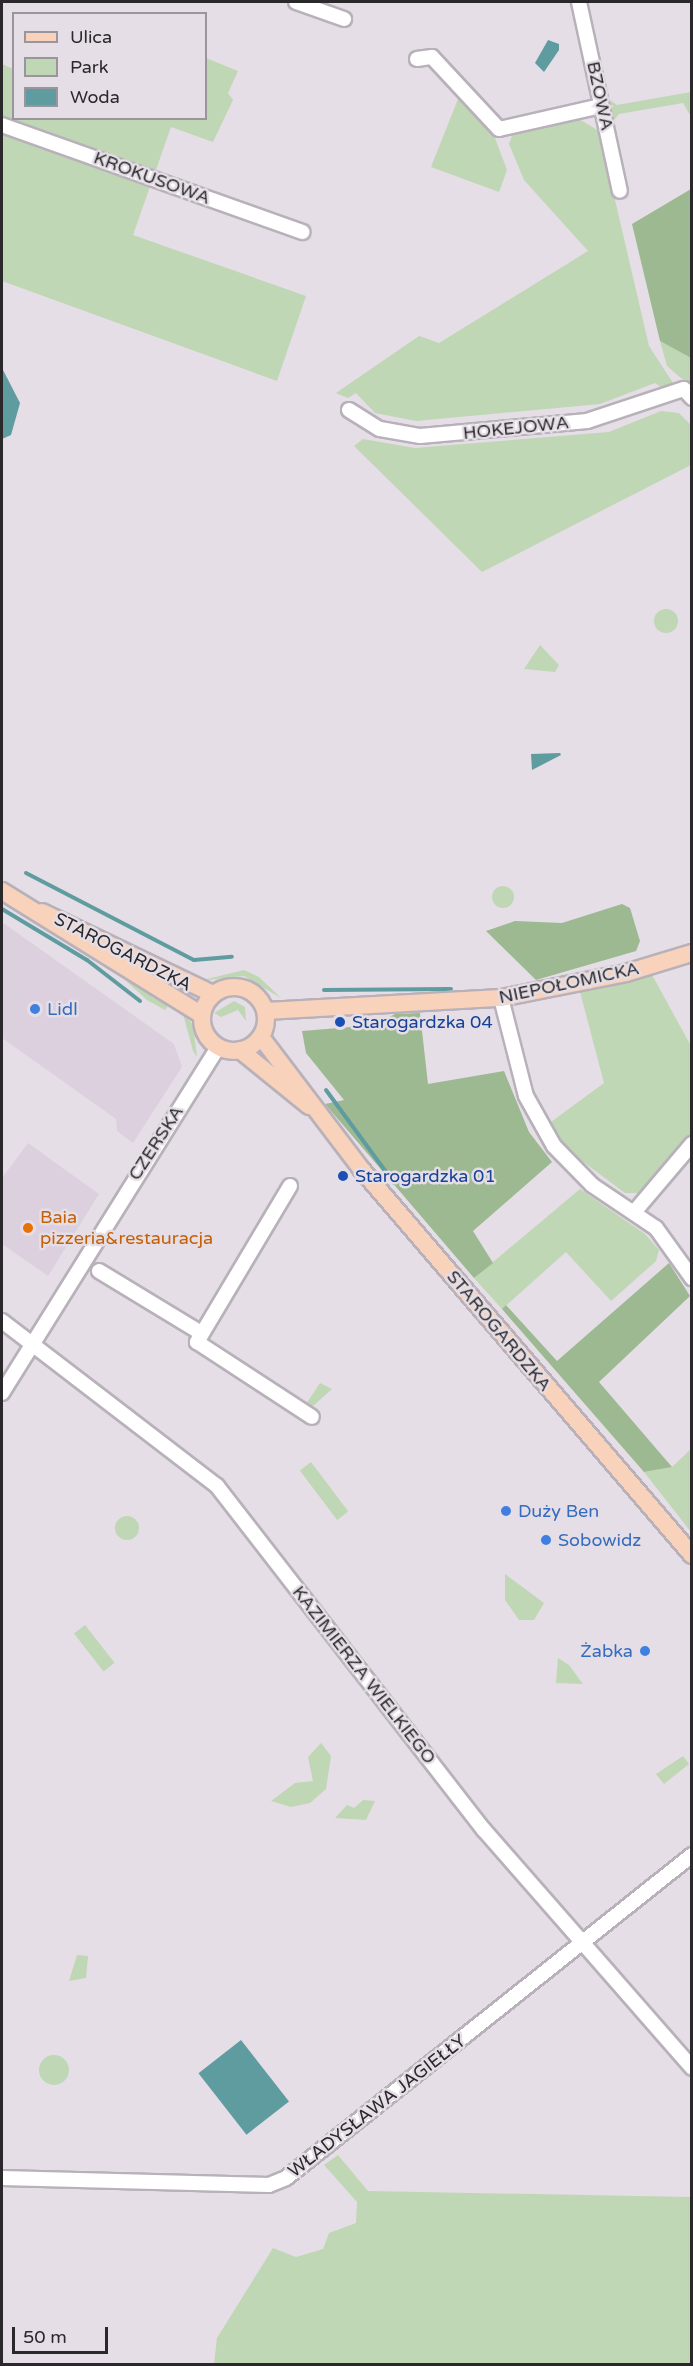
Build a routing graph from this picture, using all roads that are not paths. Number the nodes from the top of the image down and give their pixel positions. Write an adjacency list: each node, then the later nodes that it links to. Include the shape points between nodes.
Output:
1 (296, 2): 3 (street)
2 (579, 2): 5 (street, BZOWA)
3 (344, 19)
4 (417, 59): 5 (street, via 432,57 499,129)
5 (601, 106): 7 (street, BZOWA)
6 (2, 125): 8 (street, KROKUSOWA)
7 (620, 191)
8 (302, 232)
9 (688, 394): 10 (street, HOKEJOWA, via 612,417 454,435 403,436)
10 (349, 410)
11 (2, 891): 12 (main road, STAROGARDZKA)
12 (33, 910): 14 (main road, STAROGARDZKA, via 59,917 192,988); 17 (main road, STAROGARDZKA)
13 (692, 952): 15 (main road, NIEPOŁOMICKA, via 626,973)
14 (213, 994): 16 (main road, via 244,988); 17 (main road)
15 (501, 998): 16 (main road, NIEPOŁOMICKA); 24 (street, via 536,1119 591,1185)
16 (266, 1011): 18 (main road)
17 (202, 1015): 19 (main road, via 206,1033)
18 (261, 1037): 20 (main road); 21 (main road, STAROGARDZKA, via 296,1077)
19 (218, 1047): 20 (main road); 29 (street, CZERSKA)
20 (240, 1050): 21 (main road, STAROGARDZKA)
21 (309, 1106): 32 (main road, STAROGARDZKA)
22 (692, 1144): 24 (street)
23 (290, 1186): 28 (street)
24 (636, 1210): 26 (street)
25 (101, 1277): 28 (street)
26 (692, 1278)
27 (2, 1320): 29 (street, KAZIMIERZA WIELKIEGO)
28 (201, 1333): 31 (street, via 199,1348 295,1414)
29 (30, 1346): 30 (street, CZERSKA); 34 (street, KAZIMIERZA WIELKIEGO, via 217,1486 484,1830)
30 (2, 1393)
31 (312, 1417)
32 (692, 1555)
33 (692, 1855): 34 (street, WŁADYSŁAWA JAGIEŁŁY)
34 (582, 1942): 35 (street, KAZIMIERZA WIELKIEGO); 36 (street, WŁADYSŁAWA JAGIEŁŁY, via 286,2178 269,2185)
35 (692, 2068)
36 (2, 2178)

